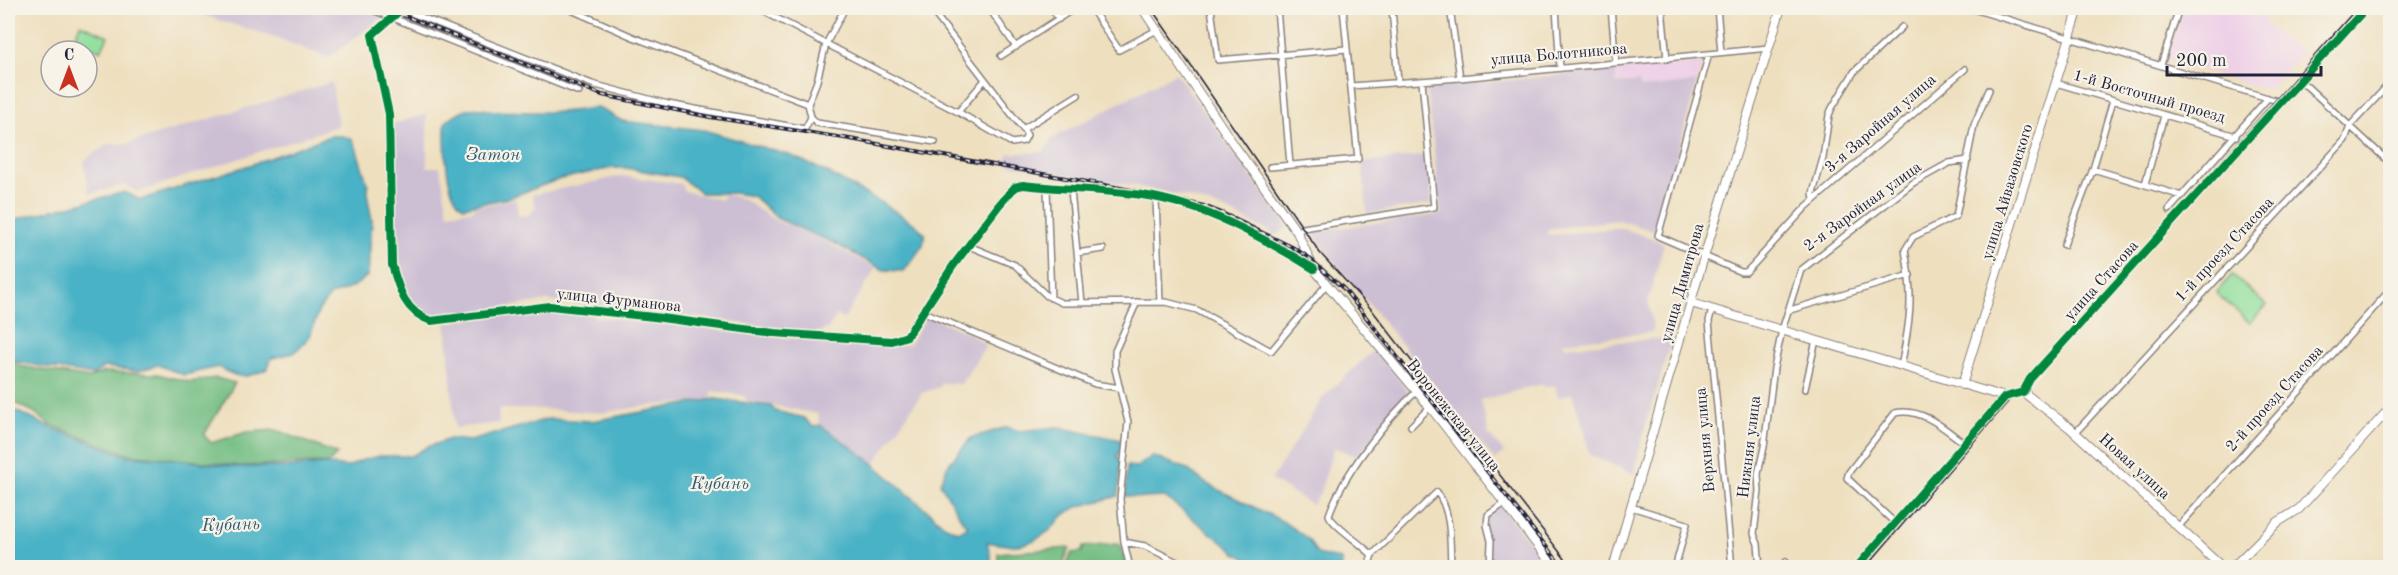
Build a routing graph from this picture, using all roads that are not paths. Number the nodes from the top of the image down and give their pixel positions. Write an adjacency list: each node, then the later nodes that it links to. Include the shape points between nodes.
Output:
1 (368, 8): 26 (street)
2 (402, 8): 26 (street, улица Фурманова); 61 (street, via 592,84 668,104 805,129)
3 (567, 8): 58 (street)
4 (756, 8): 31 (street)
5 (845, 8): 31 (street)
6 (930, 8): 45 (street)
7 (989, 8): 32 (street)
8 (1051, 8): 27 (street)
9 (1075, 8): 27 (street)
10 (1091, 8): 29 (street, via 1119,50)
11 (1142, 8): 29 (street, Воронежская улица)
12 (1211, 8): 36 (street, via 1218,60)
13 (1277, 8): 36 (street)
14 (1343, 8): 34 (street)
15 (1392, 8): 48 (street)
16 (1450, 8): 44 (street)
17 (1556, 8): 42 (street)
18 (1611, 8): 40 (street)
19 (1662, 8): 39 (street)
20 (1717, 8): 35 (street)
21 (1781, 8): 33 (street, улица Димитрова)
22 (1970, 8): 30 (street)
23 (2079, 8): 30 (street, улица Айвазовского)
24 (2179, 8): 41 (street)
25 (2366, 8): 47 (street, улица Стасова)
26 (391, 18): 53 (street); 95 (street, улица Фурманова, via 372,35 389,114 392,265 407,305 422,318 438,320 550,306 774,333 892,340 907,336)
27 (1059, 19): 32 (street)
28 (1902, 27): 76 (street, via 1854,72 1832,108)
29 (1157, 30): 78 (street, Воронежская улица)
30 (2070, 37): 41 (street); 49 (street, улица Айвазовского)
31 (826, 44): 58 (street); 59 (street)
32 (1016, 47): 38 (street)
33 (1768, 48): 35 (street, улица Болотникова); 83 (street, улица Димитрова)
34 (1347, 49): 36 (street); 51 (street)
35 (1721, 52): 37 (street, улица Болотникова)
36 (1281, 54): 68 (street)
37 (1709, 54): 39 (street, улица Болотникова); 83 (street, via 1658,236)
38 (1002, 56)
39 (1667, 59): 40 (street, улица Болотникова)
40 (1616, 63): 42 (street, улица Болотникова)
41 (2161, 65): 55 (street)
42 (1560, 69): 44 (street, улица Болотникова)
43 (1965, 69): 76 (street, 3-я Заройная улица)
44 (1460, 78): 46 (street, улица Болотникова)
45 (984, 81): 59 (street); 63 (street)
46 (1422, 81): 48 (street, улица Болотникова); 78 (street, via 1434,207)
47 (2301, 81): 57 (street, улица Стасова); 62 (street)
48 (1398, 82): 51 (street, улица Болотникова)
49 (2056, 83): 56 (street, 1-й Восточный проезд); 99 (street, улица Айвазовского)
50 (2391, 83): 62 (street, 1-й проезд Стасова)
51 (1351, 86): 68 (street, via 1358,159)
52 (1989, 90): 66 (street, via 1974,124)
53 (579, 92)
54 (1078, 95): 63 (street)
55 (2268, 98): 57 (street); 64 (street)
56 (2113, 100): 60 (street, 1-й Восточный проезд); 70 (street)
57 (2281, 102): 103 (street, улица Стасова, via 2030,379)
58 (808, 104): 61 (street)
59 (958, 112): 63 (street, via 1012,143 1024,141 1027,135)
60 (2164, 116): 64 (street, 1-й Восточный проезд); 71 (street)
61 (811, 117): 65 (street, via 817,123)
62 (2350, 126): 67 (street); 108 (street, 1-й проезд Стасова, via 2345,140)
63 (1023, 129)
64 (2236, 136): 74 (street)
65 (935, 142)
66 (1968, 160): 85 (street, via 1956,216 1913,237 1905,250); 94 (street, 2-я Заройная улица, via 1949,163 1913,183 1819,254 1801,270)
67 (2391, 163)
68 (1290, 165): 69 (street)
69 (1270, 167)
70 (2093, 169): 71 (street); 79 (street)
71 (2145, 184): 74 (street)
72 (1047, 188): 73 (street); 80 (street, улица Фурманова, via 1015,187); 88 (street)
73 (1071, 190): 75 (street); 82 (street)
74 (2182, 196): 77 (street)
75 (1156, 199): 84 (street, via 1220,219); 90 (street)
76 (1814, 200): 83 (street, 3-я Заройная улица, via 1746,272)
77 (2169, 210)
78 (1297, 232): 84 (street, Воронежская улица)
79 (2064, 245)
80 (969, 246): 88 (street, via 1015,265); 95 (street, улица Фурманова)
81 (1102, 249): 82 (street)
82 (1077, 253): 91 (street)
83 (1704, 257): 92 (street, улица Димитрова)
84 (1314, 269): 86 (street, Воронежская улица)
85 (1910, 275): 94 (street); 98 (street, via 1911,317)
86 (1327, 284): 90 (street, via 1271,351 1197,310); 102 (street, Воронежская улица)
87 (2391, 290): 113 (street, 2-й проезд Стасова)
88 (1051, 298): 91 (street, via 1062,303)
89 (1137, 302): 90 (street); 91 (street); 100 (street, via 1115,351)
90 (1160, 302)
91 (1082, 303)
92 (1691, 303): 93 (street); 111 (street, улица Димитрова)
93 (1712, 310): 96 (street); 125 (street, Верхняя улица, via 1709,321)
94 (1790, 310): 96 (street, 2-я Заройная улица)
95 (924, 312): 100 (street, via 1095,384)
96 (1782, 330): 97 (street); 126 (street, Нижняя улица, via 1758,474 1754,534)
97 (1816, 340): 98 (street); 101 (street)
98 (1901, 367): 99 (street)
99 (1962, 385): 104 (street)
100 (1120, 388): 114 (street, via 1128,422 1120,499)
101 (1805, 388)
102 (1416, 391): 105 (street, Воронежская улица); 115 (street, via 1346,478 1329,515 1331,522)
103 (2023, 392): 104 (street); 108 (street, Новая улица)
104 (2005, 397): 109 (street)
105 (1430, 407): 107 (street); 110 (street, Воронежская улица)
106 (2391, 408): 130 (street, via 2299,509 2278,522)
107 (1411, 426)
108 (2075, 433): 113 (street, Новая улица)
109 (1965, 444): 112 (street); 112 (street, via 1931,419 1895,412 1847,478)
110 (1505, 503): 121 (street, via 1488,515); 122 (street, Воронежская улица)
111 (1631, 507): 123 (street, улица Димитрова); 124 (street, via 1687,524)
112 (1894, 523): 128 (street)
113 (2180, 526): 129 (street, Новая улица)
114 (1124, 542): 117 (street); 118 (street, via 1145,546)
115 (1372, 555): 119 (street); 120 (street, via 1437,492 1443,500 1449,528)
116 (1786, 562): 127 (street)
117 (1130, 567)
118 (1189, 567)
119 (1371, 567)
120 (1451, 567)
121 (1491, 567)
122 (1555, 567)
123 (1613, 567)
124 (1675, 567)
125 (1732, 567)
126 (1760, 567)
127 (1780, 567)
128 (1856, 567)
129 (2223, 567)
130 (2232, 567)

